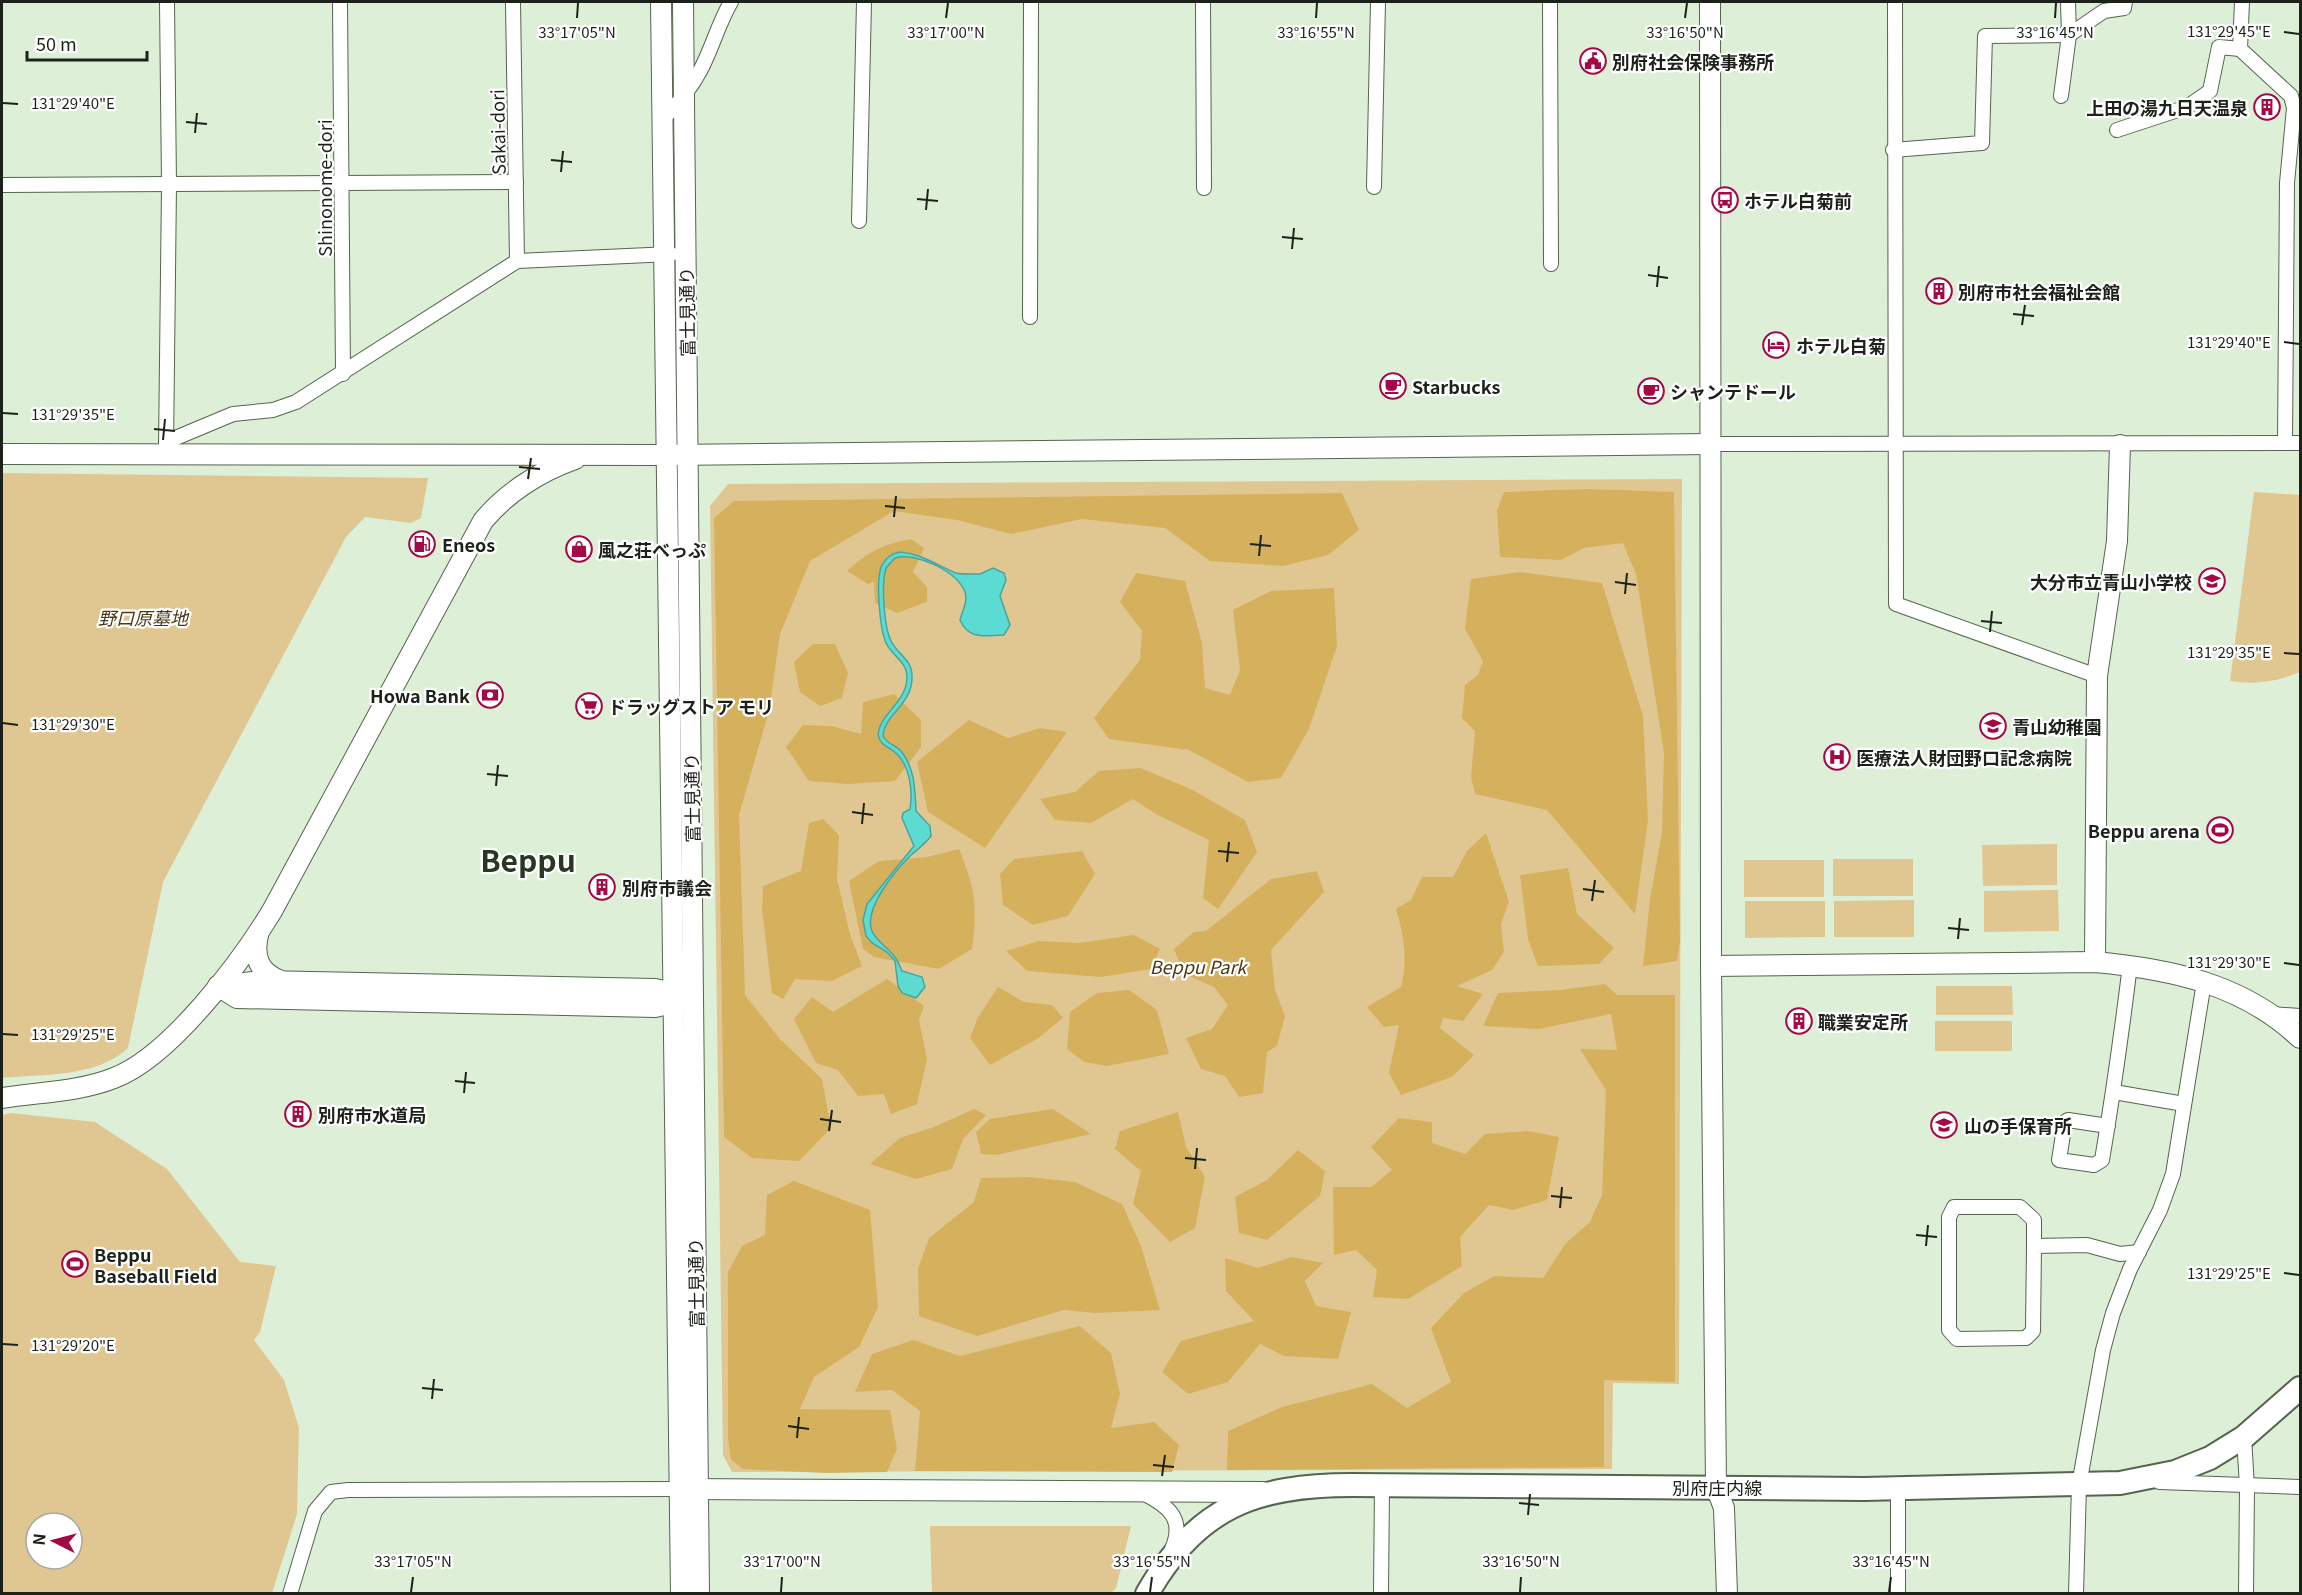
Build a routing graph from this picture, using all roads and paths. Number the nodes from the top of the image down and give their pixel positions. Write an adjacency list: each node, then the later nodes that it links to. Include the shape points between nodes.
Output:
1 (167, 2): 28 (street)
2 (340, 2): 25 (street, Shinonome-dori)
3 (513, 2): 24 (street, Sakai-dori)
4 (661, 2): 21 (street)
5 (683, 2): 20 (street, 富士見通り)
6 (731, 2): 20 (street)
7 (864, 2): 31 (street)
8 (1031, 2): 36 (street)
9 (1203, 2): 30 (street)
10 (1378, 2): 29 (street)
11 (1550, 2): 35 (street)
12 (1710, 2): 40 (street)
13 (1895, 2): 23 (street)
14 (2068, 2): 17 (street)
15 (2125, 2): 17 (street, via 2124,8 2104,11)
16 (2242, 2): 18 (street)
17 (2069, 35): 19 (street); 23 (street, via 1985,36 1982,143)
18 (2240, 49): 22 (street, via 2219,46 2210,91 2187,107); 26 (street, via 2291,96)
19 (2061, 96)
20 (684, 98): 21 (street); 32 (street, 富士見通り)
21 (663, 120): 33 (street)
22 (2117, 130)
23 (1893, 150): 41 (street)
24 (516, 182): 25 (street); 34 (street, Sakai-dori)
25 (343, 183): 28 (street); 37 (street, Shinonome-dori)
26 (2294, 183): 38 (street)
27 (2, 185): 28 (street)
28 (169, 185): 43 (street)
29 (1374, 187)
30 (1204, 188)
31 (859, 221)
32 (685, 253): 33 (street); 46 (street, 富士見通り)
33 (665, 254): 34 (street); 46 (street)
34 (517, 261): 37 (street)
35 (1551, 264)
36 (1030, 317)
37 (343, 374): 43 (street, via 296,402 273,410 233,414)
38 (2285, 443): 39 (street); 42 (street)
39 (2301, 443)
40 (1711, 444): 41 (street); 46 (street); 51 (street)
41 (1898, 445): 42 (street); 47 (street, via 1896,604)
42 (2120, 445): 47 (street, via 2117,541)
43 (166, 448): 44 (street); 45 (street)
44 (2, 454)
45 (589, 455): 46 (street); 48 (street, via 540,475 505,499 483,521)
46 (677, 455): 55 (street, 富士見通り)
47 (2097, 676): 49 (street)
48 (258, 935): 52 (street, via 255,953 260,965 267,975); 54 (street)
49 (2095, 962): 50 (street); 51 (street)
50 (2130, 965): 53 (street, via 2180,973); 59 (street)
51 (1711, 966): 70 (street)
52 (281, 981): 54 (street); 55 (street, via 655,989)
53 (2204, 982): 56 (street); 61 (street)
54 (219, 986): 55 (street, via 237,998 655,1007); 60 (street, via 162,1046 133,1070 99,1083)
55 (680, 998): 73 (street, 富士見通り)
56 (2271, 1014): 57 (street); 58 (street)
57 (2301, 1016)
58 (2301, 1038)
59 (2114, 1092): 61 (street); 62 (street)
60 (2, 1098)
61 (2184, 1104): 64 (street, via 2173,1174)
62 (2108, 1126)
63 (2034, 1246): 63 (street, via 2033,1331 2026,1338 1957,1339 1949,1330 1949,1217 1953,1207 2020,1207 2034,1220); 64 (street, via 2087,1245 2120,1254)
64 (2139, 1252): 68 (street, via 2106,1339)
65 (2301, 1388): 66 (main road, 別府庄内線)
66 (2244, 1437): 67 (main road, 別府庄内線, via 2175,1472); 71 (street)
67 (2135, 1481): 68 (main road, 別府庄内線); 71 (street)
68 (2079, 1485): 70 (main road, 別府庄内線, via 1864,1489); 85 (street)
69 (1382, 1486): 70 (main road, 別府庄内線); 75 (main road, 別府庄内線, via 1320,1486); 82 (street)
70 (1716, 1486): 83 (street, via 1724,1508)
71 (2247, 1487): 72 (street); 86 (street)
72 (2301, 1487)
73 (689, 1489): 74 (street); 78 (street, via 331,1492 315,1511); 79 (street); 80 (street, 富士見通り)
74 (1138, 1491): 75 (street); 77 (street, via 1164,1504 1176,1523 1177,1538)
75 (1272, 1492): 77 (main road, 別府庄内線, via 1211,1518 1184,1541)
76 (1898, 1497): 84 (street)
77 (1165, 1565): 81 (main road, 別府庄内線)
78 (290, 1593)
79 (681, 1593)
80 (699, 1593)
81 (1147, 1593)
82 (1381, 1593)
83 (1727, 1593)
84 (1898, 1593)
85 (2076, 1593)
86 (2246, 1593)

